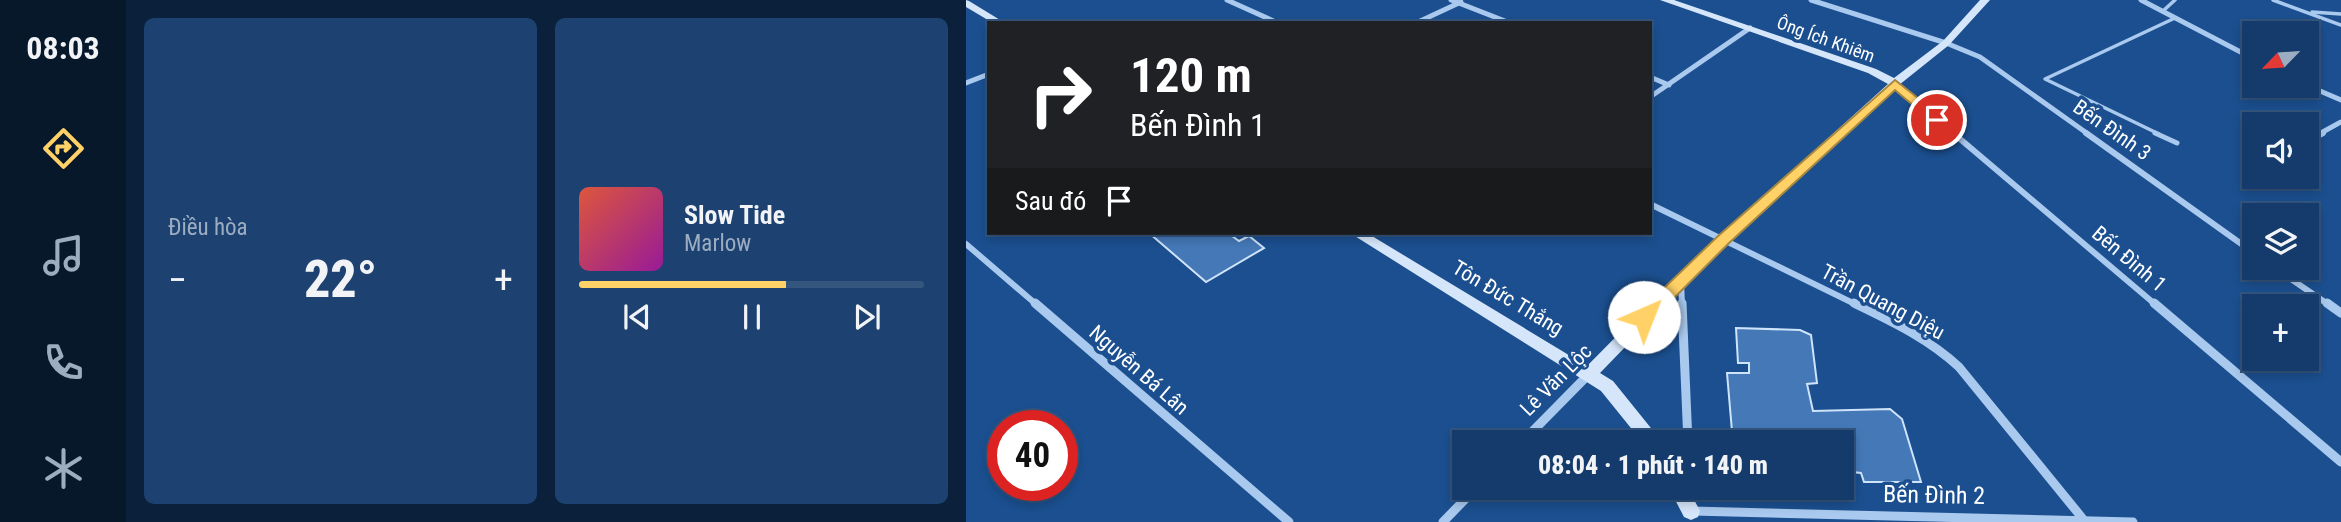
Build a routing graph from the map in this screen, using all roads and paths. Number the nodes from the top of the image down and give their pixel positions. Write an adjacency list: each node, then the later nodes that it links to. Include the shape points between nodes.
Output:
1 (1227, 0): 16 (street)
2 (1451, 0): 9 (street)
3 (1665, 0): 20 (street, Ông Ích Khiêm)
4 (1811, 0): 21 (street, Bến Đình 3)
5 (1985, 0): 21 (street, Lê Văn Lộc)
6 (2141, 0): 11 (street)
7 (2175, 0): 11 (lane)
8 (2273, 0): 12 (lane)
9 (1462, 1): 17 (street); 18 (street)
10 (966, 3): 15 (street)
11 (2163, 11): 14 (street)
12 (2305, 12): 13 (lane); 19 (lane)
13 (2341, 14)
14 (2175, 18): 22 (street); 33 (lane, via 2045,79)
15 (997, 21)
16 (1274, 21)
17 (1420, 21)
18 (1506, 21)
19 (2341, 25)
20 (1751, 28): 26 (street, Ông Ích Khiêm); 27 (street)
21 (1946, 43): 26 (street, Lê Văn Lộc); 38 (street, Bến Đình 3, via 1980,57)
22 (2242, 53)
23 (987, 75): 25 (street)
24 (1652, 78): 27 (street)
25 (966, 83)
26 (1895, 83): 36 (street, Lê Văn Lộc); 46 (street, Bến Đình 1)
27 (1669, 85): 29 (street)
28 (2319, 91): 30 (street)
29 (1652, 96)
30 (2341, 100)
31 (2341, 122): 32 (street)
32 (2319, 135)
33 (2177, 142)
34 (1652, 205): 36 (street, Trần Quang Diệu)
35 (1360, 235): 42 (street, Tôn Đức Thắng)
36 (1723, 241): 39 (street, Lê Văn Lộc); 50 (street, Trần Quang Diệu, via 1911,331 1944,353)
37 (966, 244): 51 (street, Nguyễn Bá Lân)
38 (2242, 244)
39 (1681, 280): 42 (street, Lê Văn Lộc); 45 (street)
40 (2293, 280): 41 (street)
41 (2341, 313)
42 (1589, 374): 43 (street, Lê Văn Lộc); 44 (street, Tôn Đức Thắng, via 1607,386)
43 (1534, 430)
44 (1643, 430)
45 (1687, 430)
46 (2341, 462)
47 (1464, 500): 52 (street)
48 (1683, 500): 49 (street)
49 (1691, 517): 50 (street, Bến Đình 2)
50 (2083, 519): 53 (street, Bến Đình 2)
51 (1289, 522)
52 (1443, 522)
53 (2133, 522)

